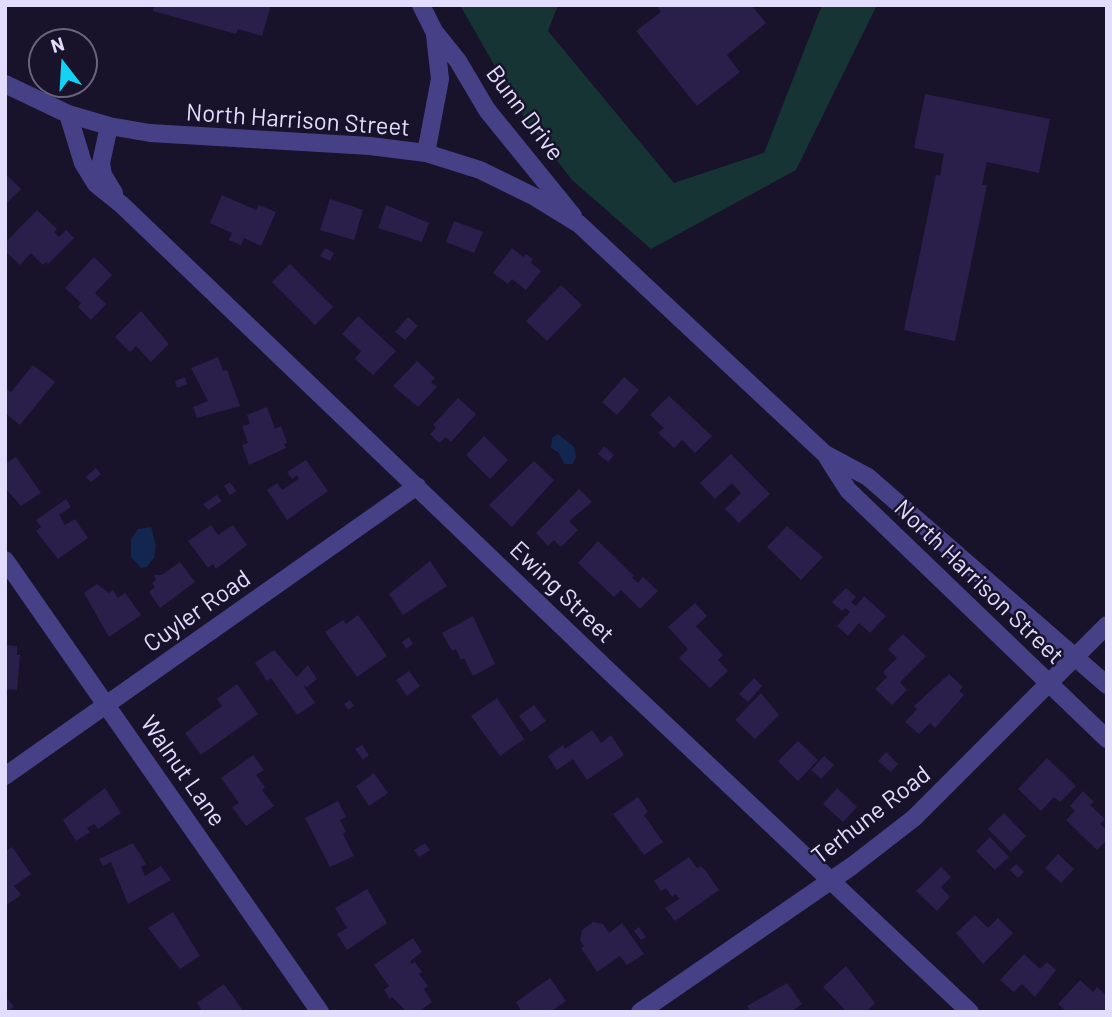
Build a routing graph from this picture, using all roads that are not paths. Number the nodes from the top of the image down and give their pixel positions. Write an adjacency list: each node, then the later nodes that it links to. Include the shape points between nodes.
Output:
1 (421, 5): 2 (street, Bunn Drive)
2 (434, 31): 6 (street, Bunn Drive, via 440,79); 8 (street, Bunn Drive, via 505,135)
3 (5, 84): 4 (street, North Harrison Street)
4 (68, 114): 5 (street, North Harrison Street); 7 (street, Ewing Street, via 87,174)
5 (109, 126): 6 (street, North Harrison Street, via 191,138); 7 (street, Ewing Street, via 101,163 103,176)
6 (426, 153): 8 (street, North Harrison Street, via 512,185)
7 (122, 205): 10 (street, Ewing Street)
8 (579, 224): 9 (street, North Harrison Street)
9 (825, 454): 13 (street, North Harrison Street, via 868,477); 14 (street, North Harrison Street, via 848,490)
10 (417, 486): 16 (street, Cuyler Road); 19 (street, Ewing Street)
11 (5, 560): 16 (street, Walnut Lane)
12 (1107, 625): 13 (street, Terhune Road)
13 (1076, 657): 14 (street, Terhune Road); 15 (street, North Harrison Street)
14 (1049, 684): 17 (street, North Harrison Street); 19 (street, Terhune Road, via 914,818)
15 (1107, 685)
16 (107, 705): 18 (street, Cuyler Road); 20 (street, Walnut Lane)
17 (1107, 738)
18 (5, 776)
19 (831, 880): 21 (street, Terhune Road); 22 (street, Ewing Street)
20 (320, 1012)
21 (640, 1012)
22 (970, 1012)

